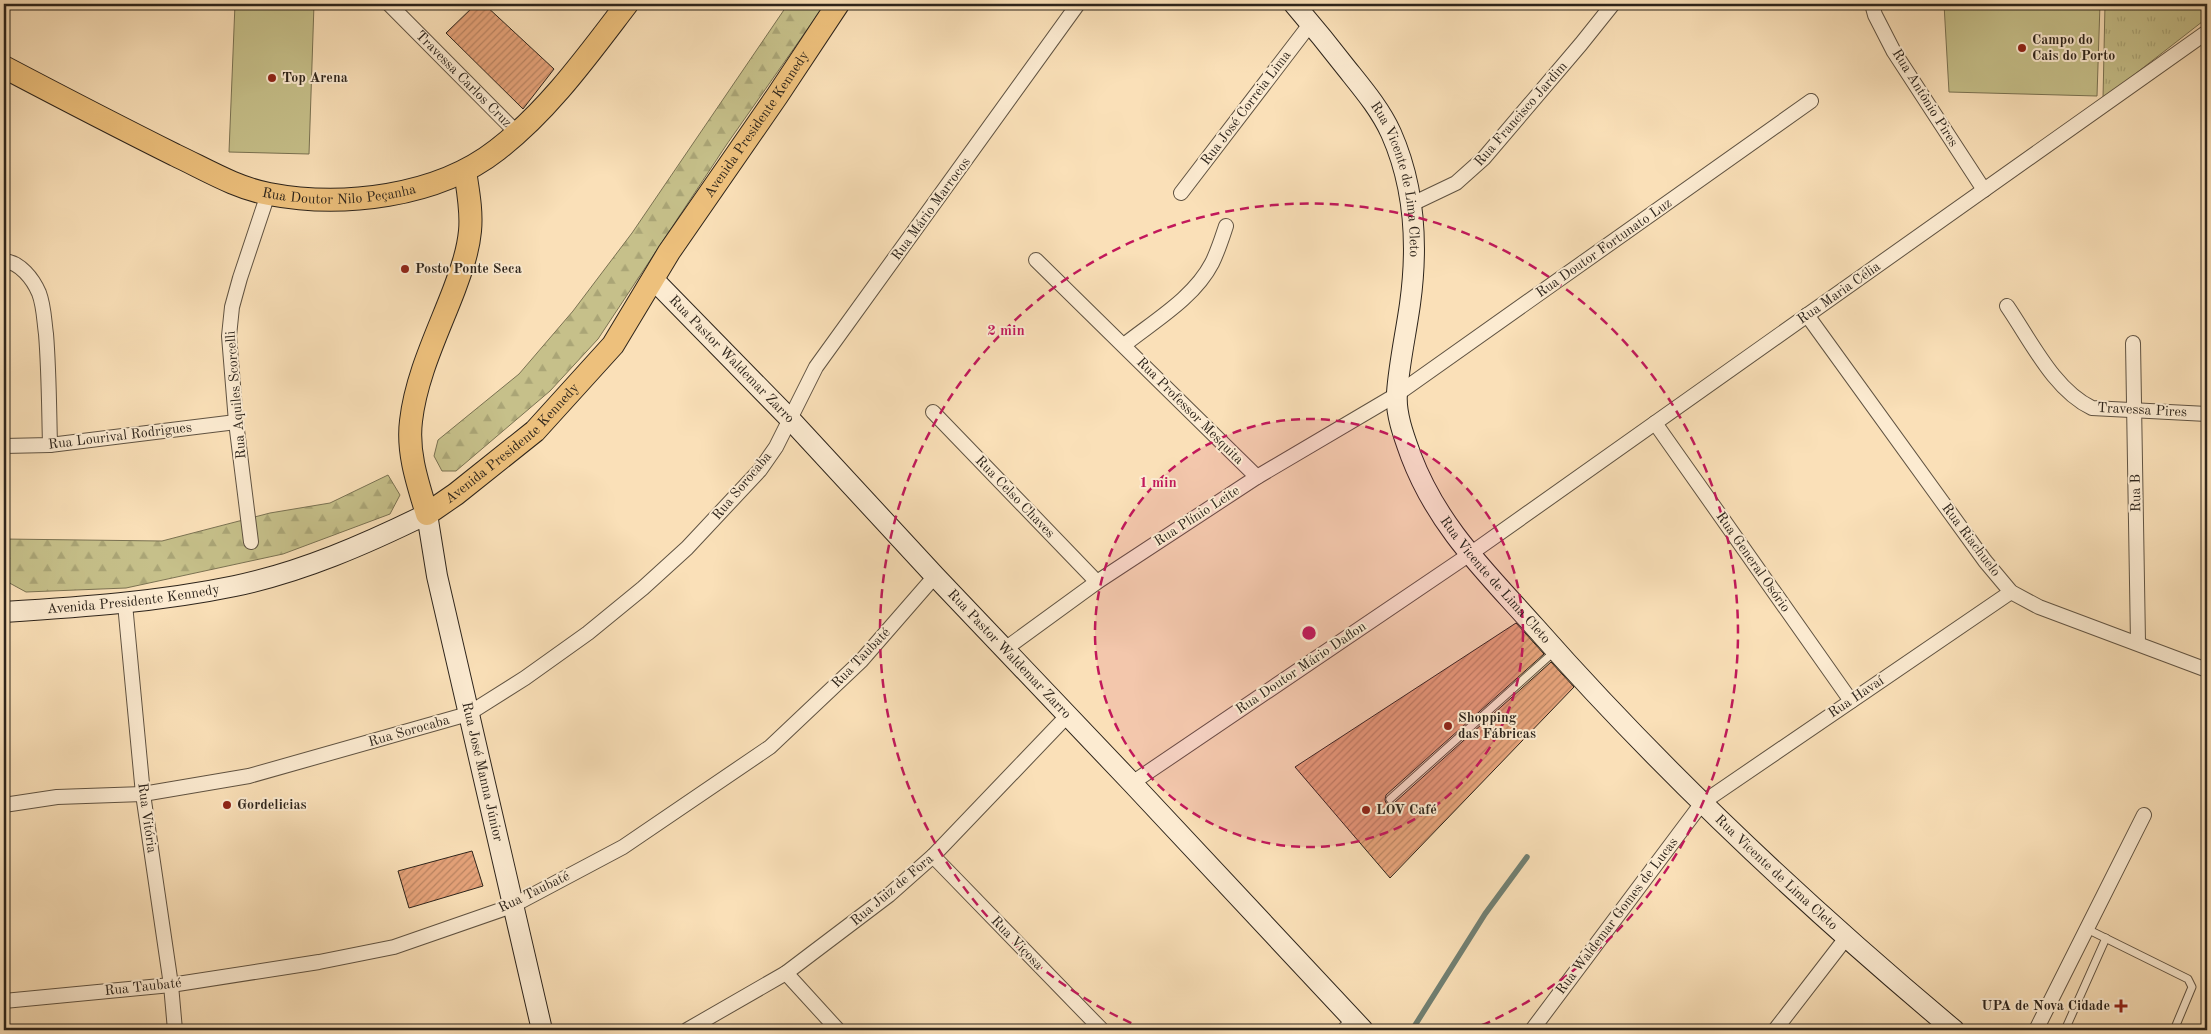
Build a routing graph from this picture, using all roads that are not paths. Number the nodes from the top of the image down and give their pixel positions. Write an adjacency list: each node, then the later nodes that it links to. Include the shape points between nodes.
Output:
1 (389, 4): 12 (street, Travessa Carlos Cruz)
2 (627, 4): 12 (main road, Rua Doutor Nilo Peçanha)
3 (838, 4): 21 (main road, Avenida Presidente Kennedy, via 669,252)
4 (1078, 4): 30 (street, Rua Mário Marrocos, via 816,367)
5 (1294, 4): 8 (main road, Rua Vicente de Lima Cleto)
6 (1613, 4): 17 (street, Rua Francisco Jardim, via 1484,158 1456,183)
7 (1872, 4): 14 (street, Rua Antônio Pires, via 1894,52)
8 (1311, 23): 15 (street, Rua José Correia Lima); 17 (main road, Rua Vicente de Lima Cleto, via 1374,103 1390,131 1404,168)
9 (2207, 32): 14 (street, Rua Maria Célia)
10 (4, 67): 16 (main road, Rua Doutor Nilo Peçanha, via 229,181)
11 (1811, 101): 26 (street, Rua Doutor Fortunato Luz)
12 (517, 134): 13 (main road, Rua Doutor Nilo Peçanha)
13 (465, 171): 16 (main road, Rua Doutor Nilo Peçanha, via 426,186 378,197 321,199); 36 (main road, via 471,209 465,259 417,389 411,421 410,448)
14 (1984, 190): 23 (street, Rua Maria Célia)
15 (1181, 193)
16 (268, 194): 31 (street, Rua Aquiles Scorcelli, via 232,307 229,336)
17 (1412, 204): 26 (main road, Rua Vicente de Lima Cleto, via 1412,290)
18 (1226, 226): 25 (street, Rua Professor Mesquita, via 1213,262 1202,277 1186,295)
19 (1036, 260): 25 (street, Rua Professor Mesquita)
20 (4, 261): 33 (street, via 31,277 43,308)
21 (654, 280): 30 (main road, Rua Pastor Waldemar Zarro); 36 (main road, Avenida Presidente Kennedy, via 613,345 534,431)
22 (2007, 306): 27 (street, Travessa Pires, via 2056,379 2071,395 2092,408)
23 (1807, 315): 32 (street, Rua Maria Célia); 41 (street, Rua Riachuelo, via 1985,561)
24 (2133, 343): 27 (street, Rua B)
25 (1124, 345): 35 (street, Rua Professor Mesquita)
26 (1396, 396): 35 (street, Rua Plínio Leite); 38 (main road, Rua Vicente de Lima Cleto, via 1402,428 1424,488 1444,523)
27 (2135, 410): 29 (street, Travessa Pires); 44 (street, Rua B)
28 (933, 412): 40 (street, Rua Celso Chaves)
29 (2207, 414)
30 (789, 418): 39 (main road, Rua Pastor Waldemar Zarro); 49 (street, Rua Sorocaba, via 776,447 760,470 643,588 588,633)
31 (236, 422): 33 (street, Rua Lourival Rodrigues); 37 (street, Rua Aquiles Scorcelli)
32 (1655, 423): 38 (street, Rua Maria Célia); 48 (street, Rua General Osório)
33 (50, 445): 34 (street, Rua Lourival Rodrigues)
34 (4, 446)
35 (1257, 477): 40 (street, Rua Plínio Leite)
36 (427, 514): 42 (main road, Avenida Presidente Kennedy, via 372,540 277,575 234,586); 49 (main road, Rua José Manna Júnior, via 437,576)
37 (251, 542)
38 (1470, 554): 46 (main road, Rua Vicente de Lima Cleto); 51 (street, Rua Doutor Mário Daflon)
39 (935, 576): 45 (main road, Rua Pastor Waldemar Zarro); 58 (street, Rua Taubaté, via 861,661 770,747 623,847)
40 (1097, 582): 45 (street, Rua Plínio Leite)
41 (2011, 592): 44 (street, Rua Riachuelo, via 2039,607); 48 (street, Rua Havaí)
42 (125, 604): 43 (main road, Avenida Presidente Kennedy); 52 (street, Rua Vitória)
43 (4, 612)
44 (2138, 642): 47 (street, Rua Riachuelo)
45 (1005, 649): 50 (main road, Rua Pastor Waldemar Zarro)
46 (1555, 650): 53 (lane); 54 (main road, Rua Vicente de Lima Cleto)
47 (2207, 670)
48 (1851, 701): 54 (street, Rua Havaí)
49 (468, 714): 52 (street, Rua Sorocaba, via 249,776); 58 (main road, Rua José Manna Júnior)
50 (1068, 715): 51 (main road, Rua Pastor Waldemar Zarro); 57 (street, Rua Juiz de Fora)
51 (1132, 783): 65 (main road, Rua Pastor Waldemar Zarro)
52 (144, 794): 55 (street, Rua Sorocaba, via 58,798); 63 (street, Rua Vitória)
53 (1390, 800)
54 (1702, 803): 60 (main road, Rua Vicente de Lima Cleto); 71 (street, Rua Waldemar Gomes de Lucas)
55 (4, 805)
56 (2144, 815): 59 (street)
57 (933, 856): 62 (street, Rua Juiz de Fora, via 889,895); 70 (street, Rua Viçosa)
58 (512, 906): 63 (street, Rua Taubaté, via 394,947); 67 (main road, Rua José Manna Júnior)
59 (2087, 928): 61 (lane); 74 (street)
60 (1846, 938): 72 (street); 73 (main road, Rua Vicente de Lima Cleto)
61 (2106, 938): 75 (lane); 76 (lane, via 2188,979 2192,987)
62 (786, 973): 68 (street, Rua Juiz de Fora); 69 (street)
63 (171, 985): 64 (street, Rua Taubaté); 66 (street, Rua Vitória)
64 (4, 1001)
65 (1354, 1027)
66 (174, 1030)
67 (542, 1030)
68 (687, 1030)
69 (838, 1030)
70 (1102, 1030)
71 (1532, 1030)
72 (1775, 1030)
73 (1954, 1030)
74 (2036, 1030)
75 (2065, 1030)
76 (2174, 1030)

